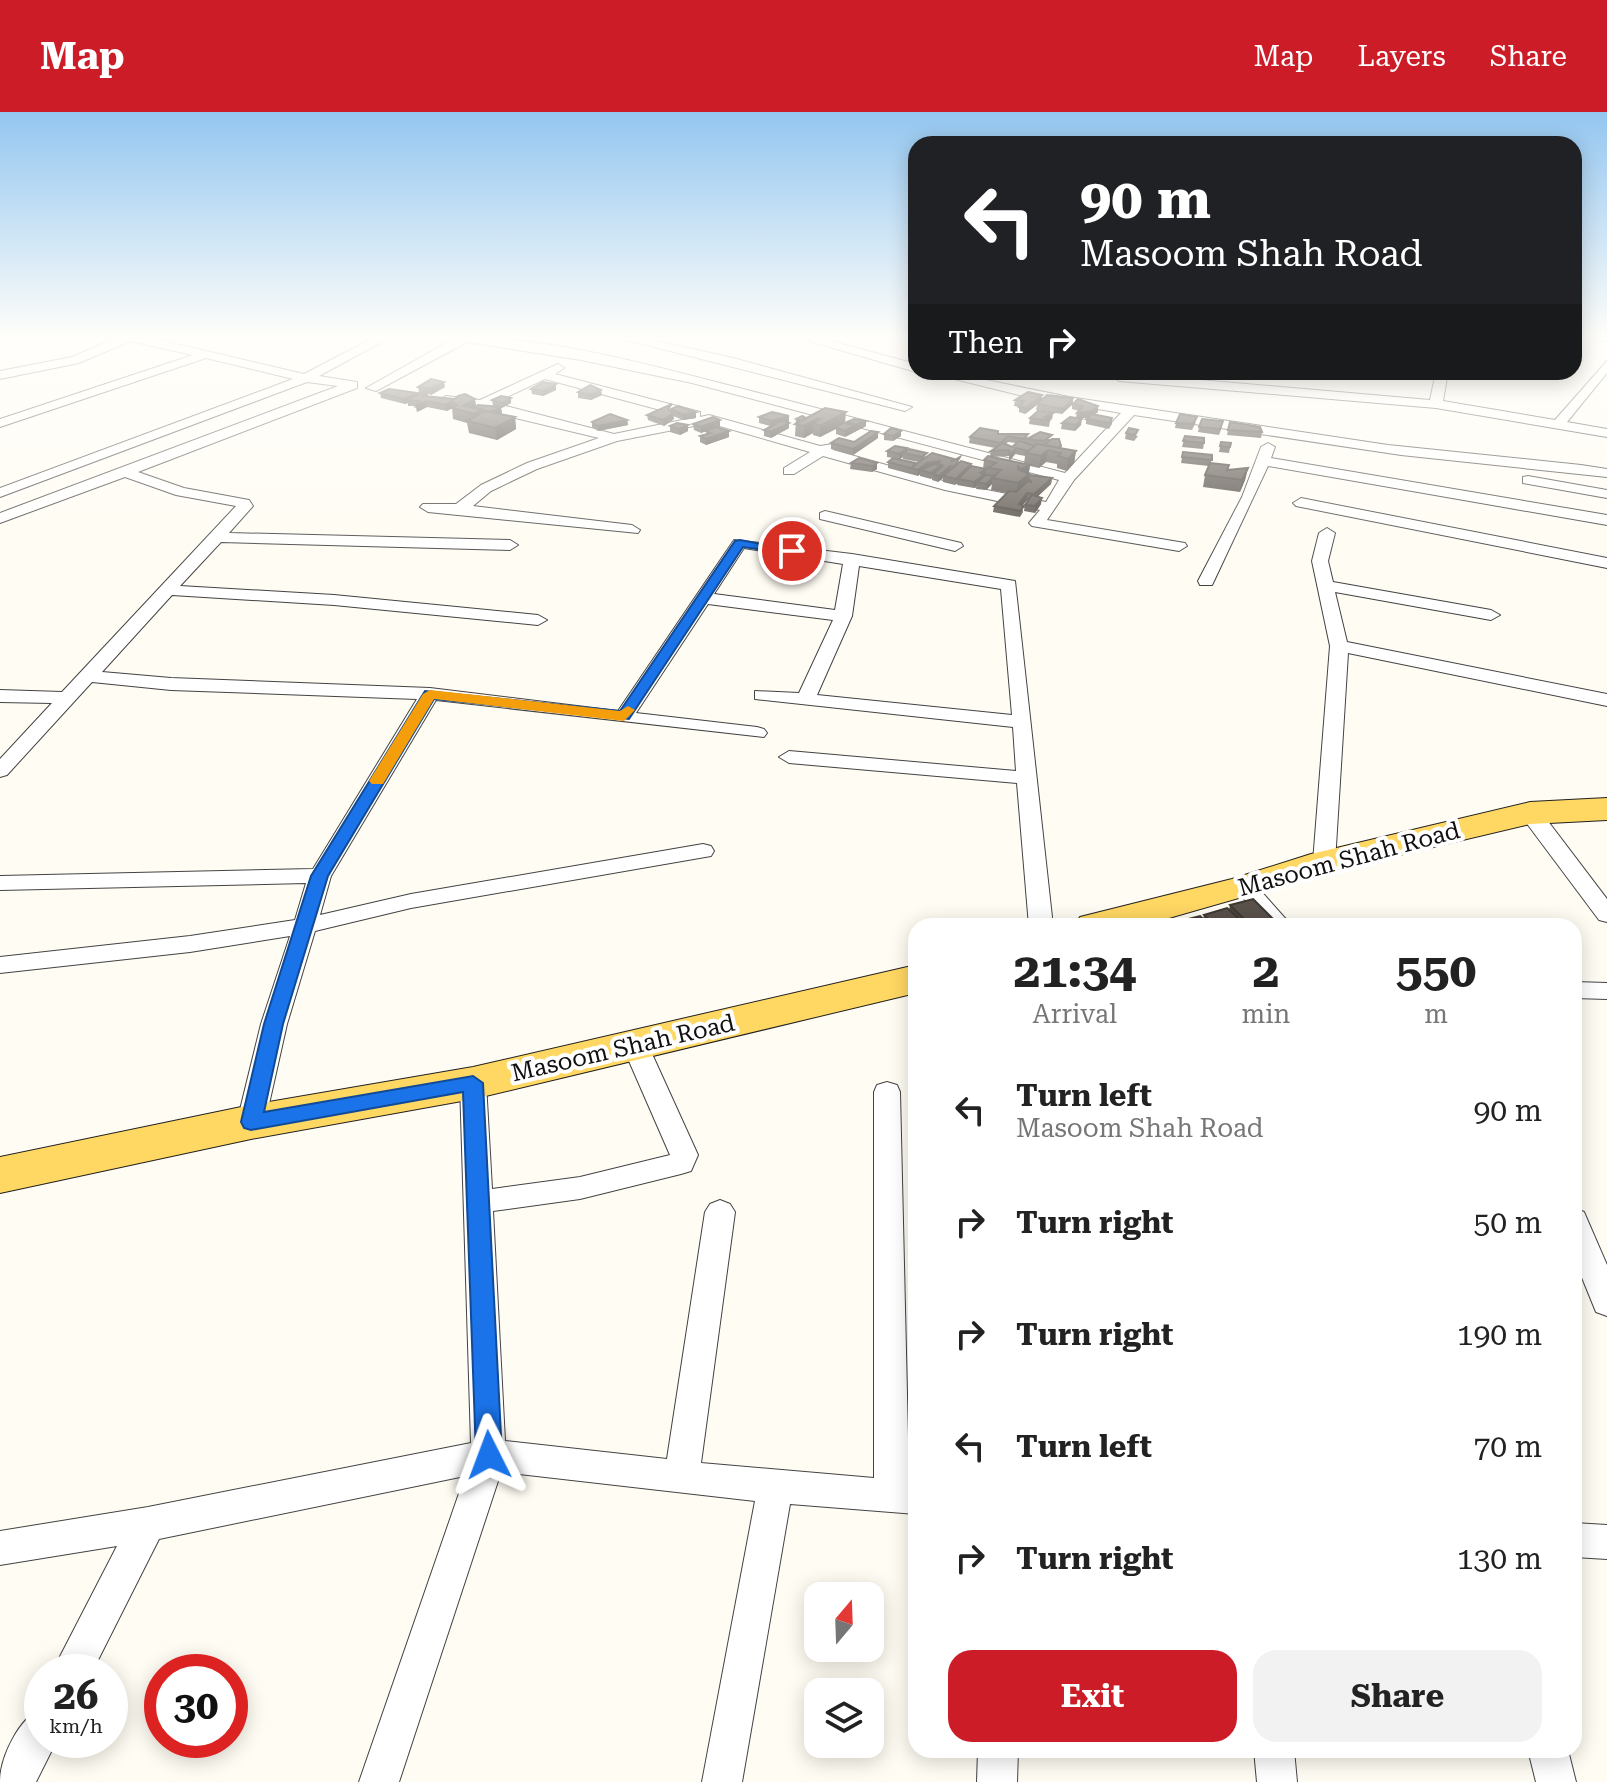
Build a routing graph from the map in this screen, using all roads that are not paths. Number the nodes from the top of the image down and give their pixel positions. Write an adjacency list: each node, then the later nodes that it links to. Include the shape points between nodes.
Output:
1 (24, 415): 13 (street)
2 (208, 415): 26 (street)
3 (275, 415): 22 (street)
4 (524, 415): 18 (street)
5 (694, 415): 12 (street)
6 (827, 415): 15 (street)
7 (890, 415): 15 (street)
8 (1126, 415): 24 (street)
9 (1153, 415): 16 (street)
10 (1500, 415): 14 (street)
11 (1566, 415): 14 (street)
12 (709, 419): 18 (street); 19 (street)
13 (0, 423)
14 (1558, 425): 17 (street)
15 (870, 426): 19 (street); 24 (street)
16 (1275, 430): 20 (street); 23 (street, via 1398,451)
17 (1607, 433)
18 (614, 438): 31 (street, via 532,466 486,488)
19 (822, 451): 21 (street); 30 (street, via 945,486)
20 (1263, 461): 34 (street); 44 (street)
21 (789, 471)
22 (125, 472): 33 (street); 38 (street, via 181,492 244,503)
23 (1607, 473)
24 (1068, 478): 30 (street)
25 (1528, 480): 27 (street)
26 (0, 493)
27 (1607, 494)
28 (1301, 503): 43 (street)
29 (428, 507): 31 (street)
30 (1050, 507): 41 (street, via 1037,523)
31 (460, 509): 35 (street)
32 (825, 516): 36 (street)
33 (0, 518)
34 (1607, 520)
35 (632, 530)
36 (887, 530): 40 (street); 42 (street)
37 (1327, 533): 45 (street, via 1320,561)
38 (216, 537): 39 (street); 46 (street)
39 (510, 545)
40 (955, 546)
41 (1179, 546)
42 (848, 559): 47 (street, via 740,543); 49 (street); 60 (street, via 1009,585)
43 (1607, 563)
44 (1206, 581)
45 (1324, 585): 48 (street); 51 (street)
46 (167, 590): 50 (street); 52 (street)
47 (703, 598): 49 (street); 59 (street)
48 (1491, 615)
49 (843, 616): 57 (street)
50 (538, 620)
51 (1339, 646): 58 (street); 68 (street)
52 (88, 676): 53 (street); 56 (street)
53 (430, 694): 59 (street); 69 (street)
54 (762, 695): 57 (street)
55 (0, 696): 56 (street)
56 (68, 698): 63 (street)
57 (806, 699): 60 (street)
58 (1607, 700)
59 (624, 716): 61 (street)
60 (1022, 722): 64 (street)
61 (757, 733)
62 (789, 757): 64 (street)
63 (0, 771)
64 (1027, 778): 73 (street)
65 (1607, 809): 66 (main road, Masoom Shah Road)
66 (1530, 813): 68 (main road, Masoom Shah Road); 72 (street)
67 (703, 851): 76 (street, via 411,901)
68 (1324, 862): 71 (main road, Masoom Shah Road)
69 (320, 876): 70 (street); 76 (street)
70 (0, 883)
71 (1245, 887): 74 (main road, Masoom Shah Road); 75 (street)
72 (1607, 915)
73 (1040, 918)
74 (1125, 918)
75 (1273, 918)
76 (304, 926): 77 (street); 84 (street)
77 (0, 965)
78 (908, 981): 81 (main road, Masoom Shah Road)
79 (1582, 990): 80 (street)
80 (1607, 991)
81 (635, 1045): 82 (main road, Masoom Shah Road); 86 (street, via 684,1155 681,1163 580,1188)
82 (473, 1083): 84 (main road, Masoom Shah Road); 86 (street)
83 (887, 1092): 93 (street)
84 (251, 1122): 85 (main road, Masoom Shah Road)
85 (0, 1175)
86 (478, 1202): 90 (street)
87 (720, 1212): 91 (street)
88 (1582, 1240): 89 (street)
89 (1607, 1303)
90 (489, 1455): 91 (street); 94 (street); 104 (street)
91 (682, 1477): 92 (street)
92 (775, 1487): 93 (street); 105 (street)
93 (904, 1496)
94 (148, 1524): 97 (street); 98 (street)
95 (1582, 1540): 96 (street)
96 (1607, 1542)
97 (0, 1548)
98 (80, 1654)
99 (26, 1758): 103 (street)
100 (998, 1758): 106 (street)
101 (1275, 1758): 107 (street)
102 (1550, 1758): 108 (street)
103 (14, 1782)
104 (379, 1782)
105 (722, 1782)
106 (997, 1782)
107 (1277, 1782)
108 (1556, 1782)

